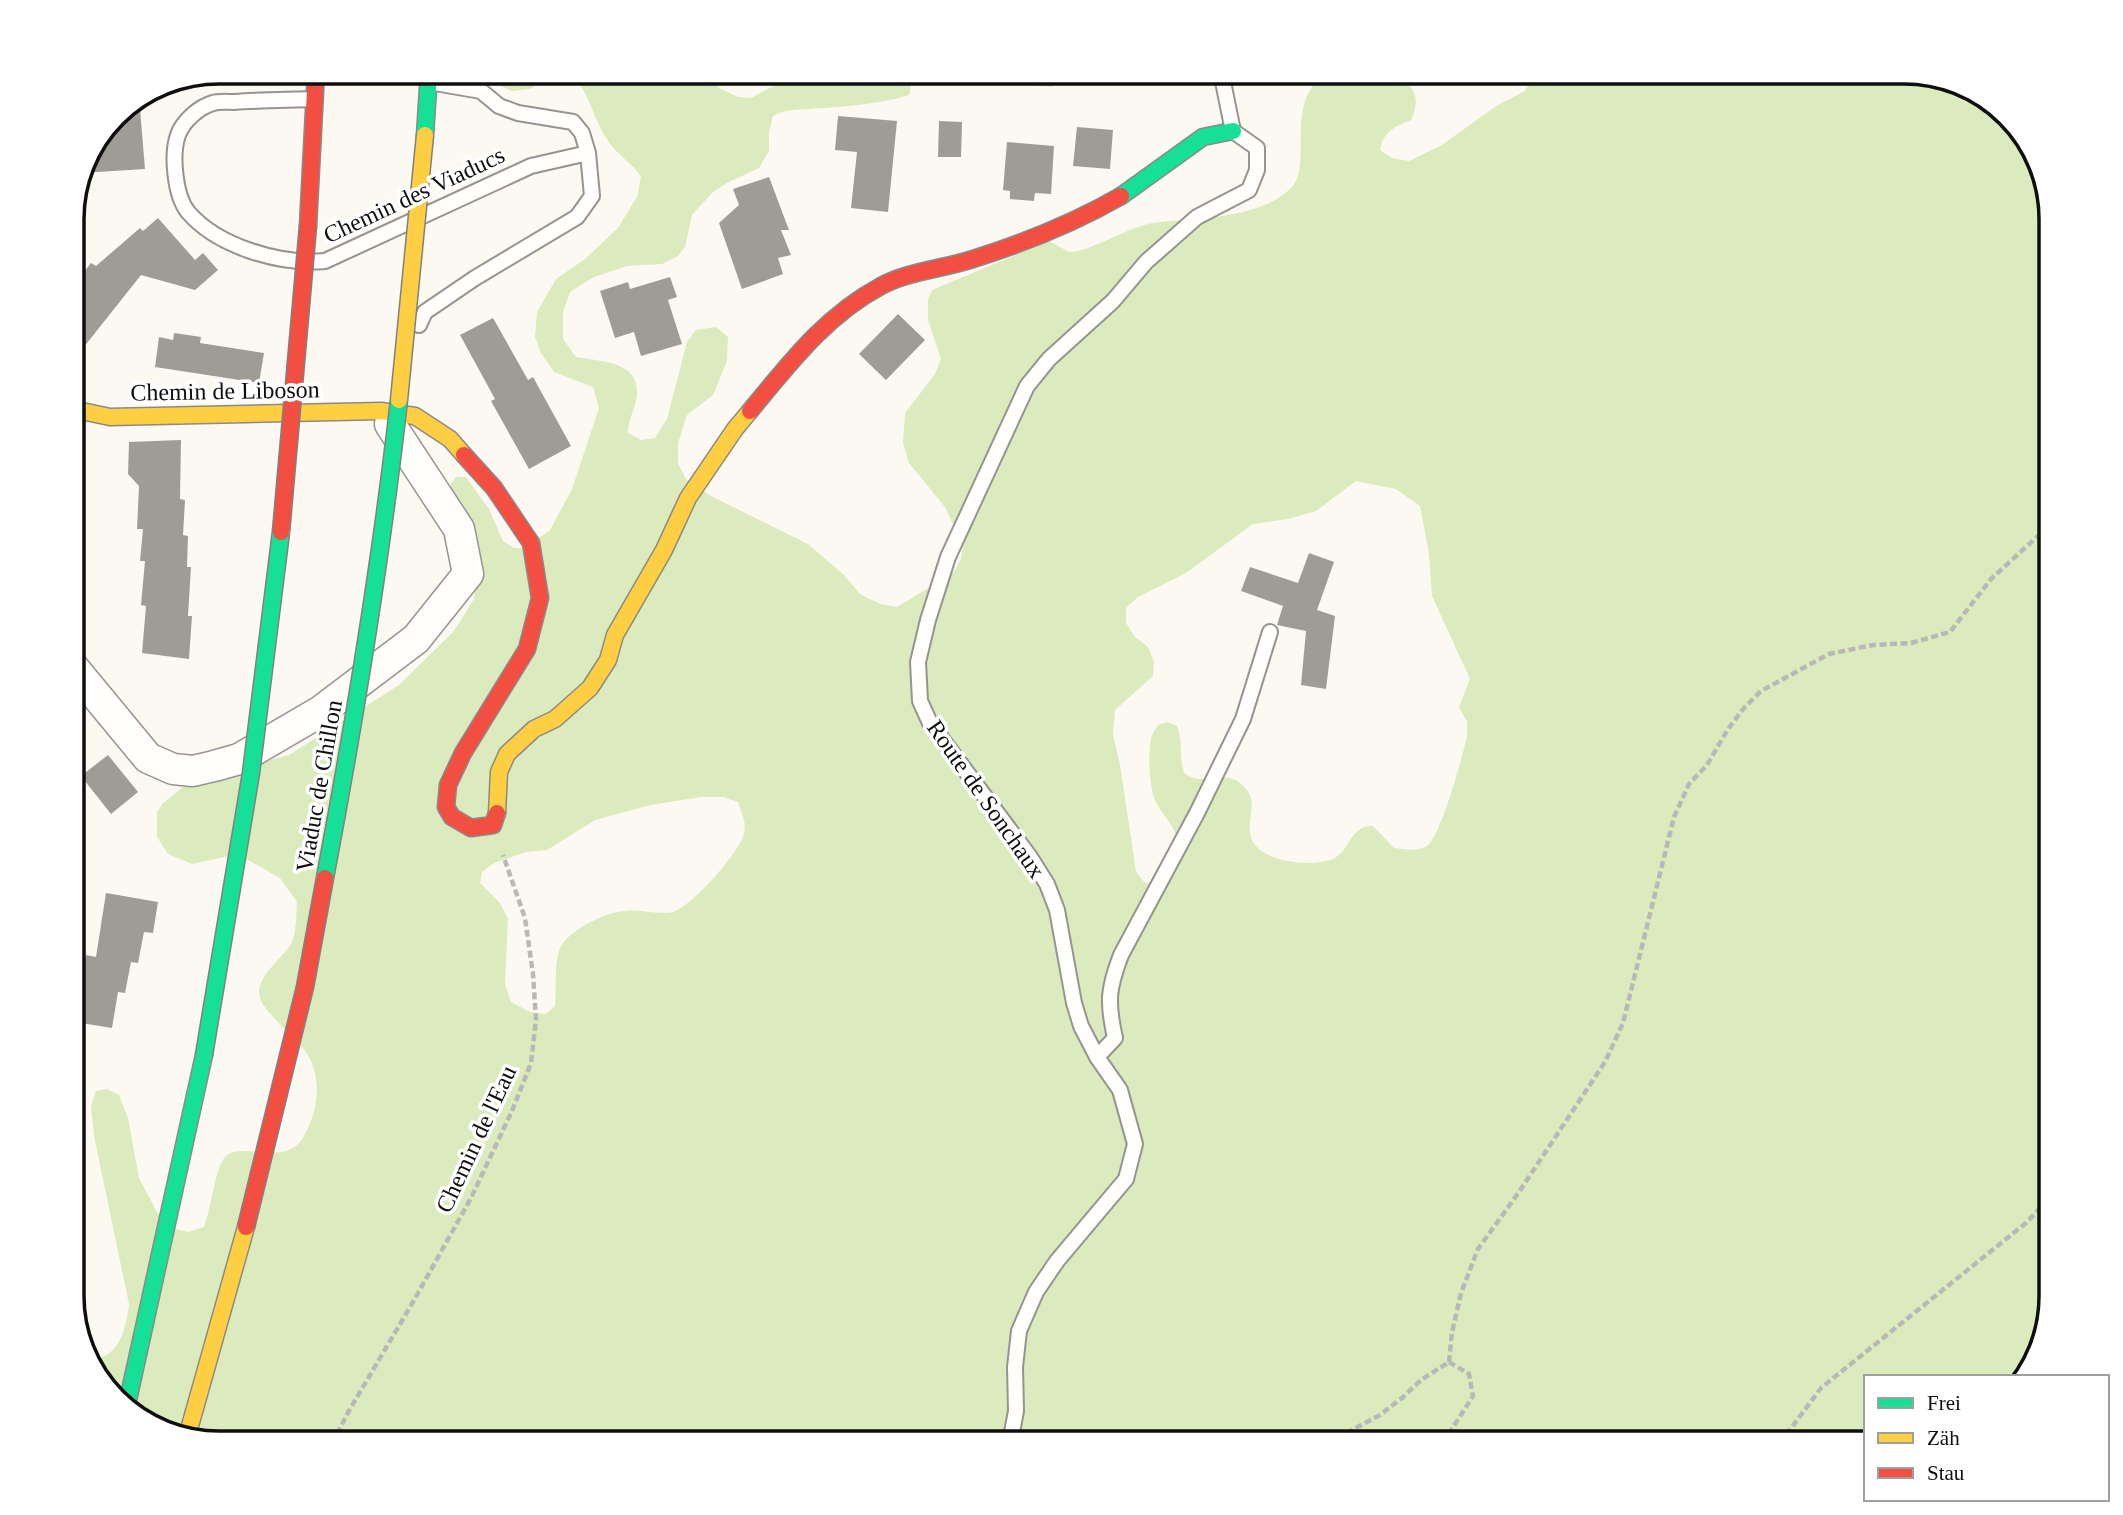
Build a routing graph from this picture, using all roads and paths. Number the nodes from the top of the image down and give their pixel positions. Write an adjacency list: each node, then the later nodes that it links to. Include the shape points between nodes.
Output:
1 (316, 84): 5 (main road)
2 (429, 84): 19 (main road, Viaduc de Chillon, bridge, via 407,339 353,728 305,987 246,1227)
3 (455, 84): 7 (lane, Chemin des Viaducs, via 481,91 499,106 518,113 572,122 582,133)
4 (1223, 84): 6 (lane)
5 (315, 99): 7 (lane, Chemin des Viaducs, via 213,103 193,114 178,134 175,162 176,184 187,211 235,246 284,260 325,261 531,166); 18 (main road, bridge, via 300,340 264,680 204,1055)
6 (1233, 131): 14 (main road, via 1203,137 1132,190 1035,238 883,285 858,298 811,338 735,429 688,498 590,688 507,754 499,772 499,807); 15 (lane, Route de Sonchaux, via 1257,148 1257,170 1249,190 1197,217 1146,262 1027,386 948,557 918,662 920,701 930,723 1047,884 1057,910 1074,1003)
7 (588, 153): 10 (lane, Chemin des Viaducs, via 592,196 577,217 425,312 415,335 409,380)
8 (380, 411): 9 (main road, Chemin de Liboson, via 110,417); 10 (main road, Chemin de Liboson); 13 (street, via 459,529 468,574 416,639 321,711 239,759 193,771 173,769 148,758)
9 (84, 412)
10 (415, 416): 14 (main road, via 450,439 486,478 531,543 540,598 527,649 463,752 448,785 446,807 453,817 471,828)
11 (2039, 535): 17 (path, via 1991,579 1950,632 1911,643 1829,654 1761,691 1728,729 1707,765 1689,784 1674,817 1623,1023 1605,1062 1478,1249 1461,1293)
12 (1270, 632): 15 (lane, via 1243,719 1112,977 1108,1009 1115,1038)
13 (84, 681)
14 (493, 825): 20 (path, Chemin de l'Eau, via 526,918 536,1019 531,1063 471,1198)
15 (1097, 1057): 21 (lane, Route de Sonchaux, via 1121,1090 1135,1144 1126,1179 1057,1261 1036,1292 1019,1331)
16 (2039, 1209): 24 (path, via 1821,1388)
17 (1449, 1362): 22 (path, via 1380,1415); 23 (path, via 1469,1374 1473,1396)
18 (129, 1397)
19 (190, 1427)
20 (338, 1431)
21 (1012, 1431)
22 (1350, 1431)
23 (1451, 1431)
24 (1789, 1431)

